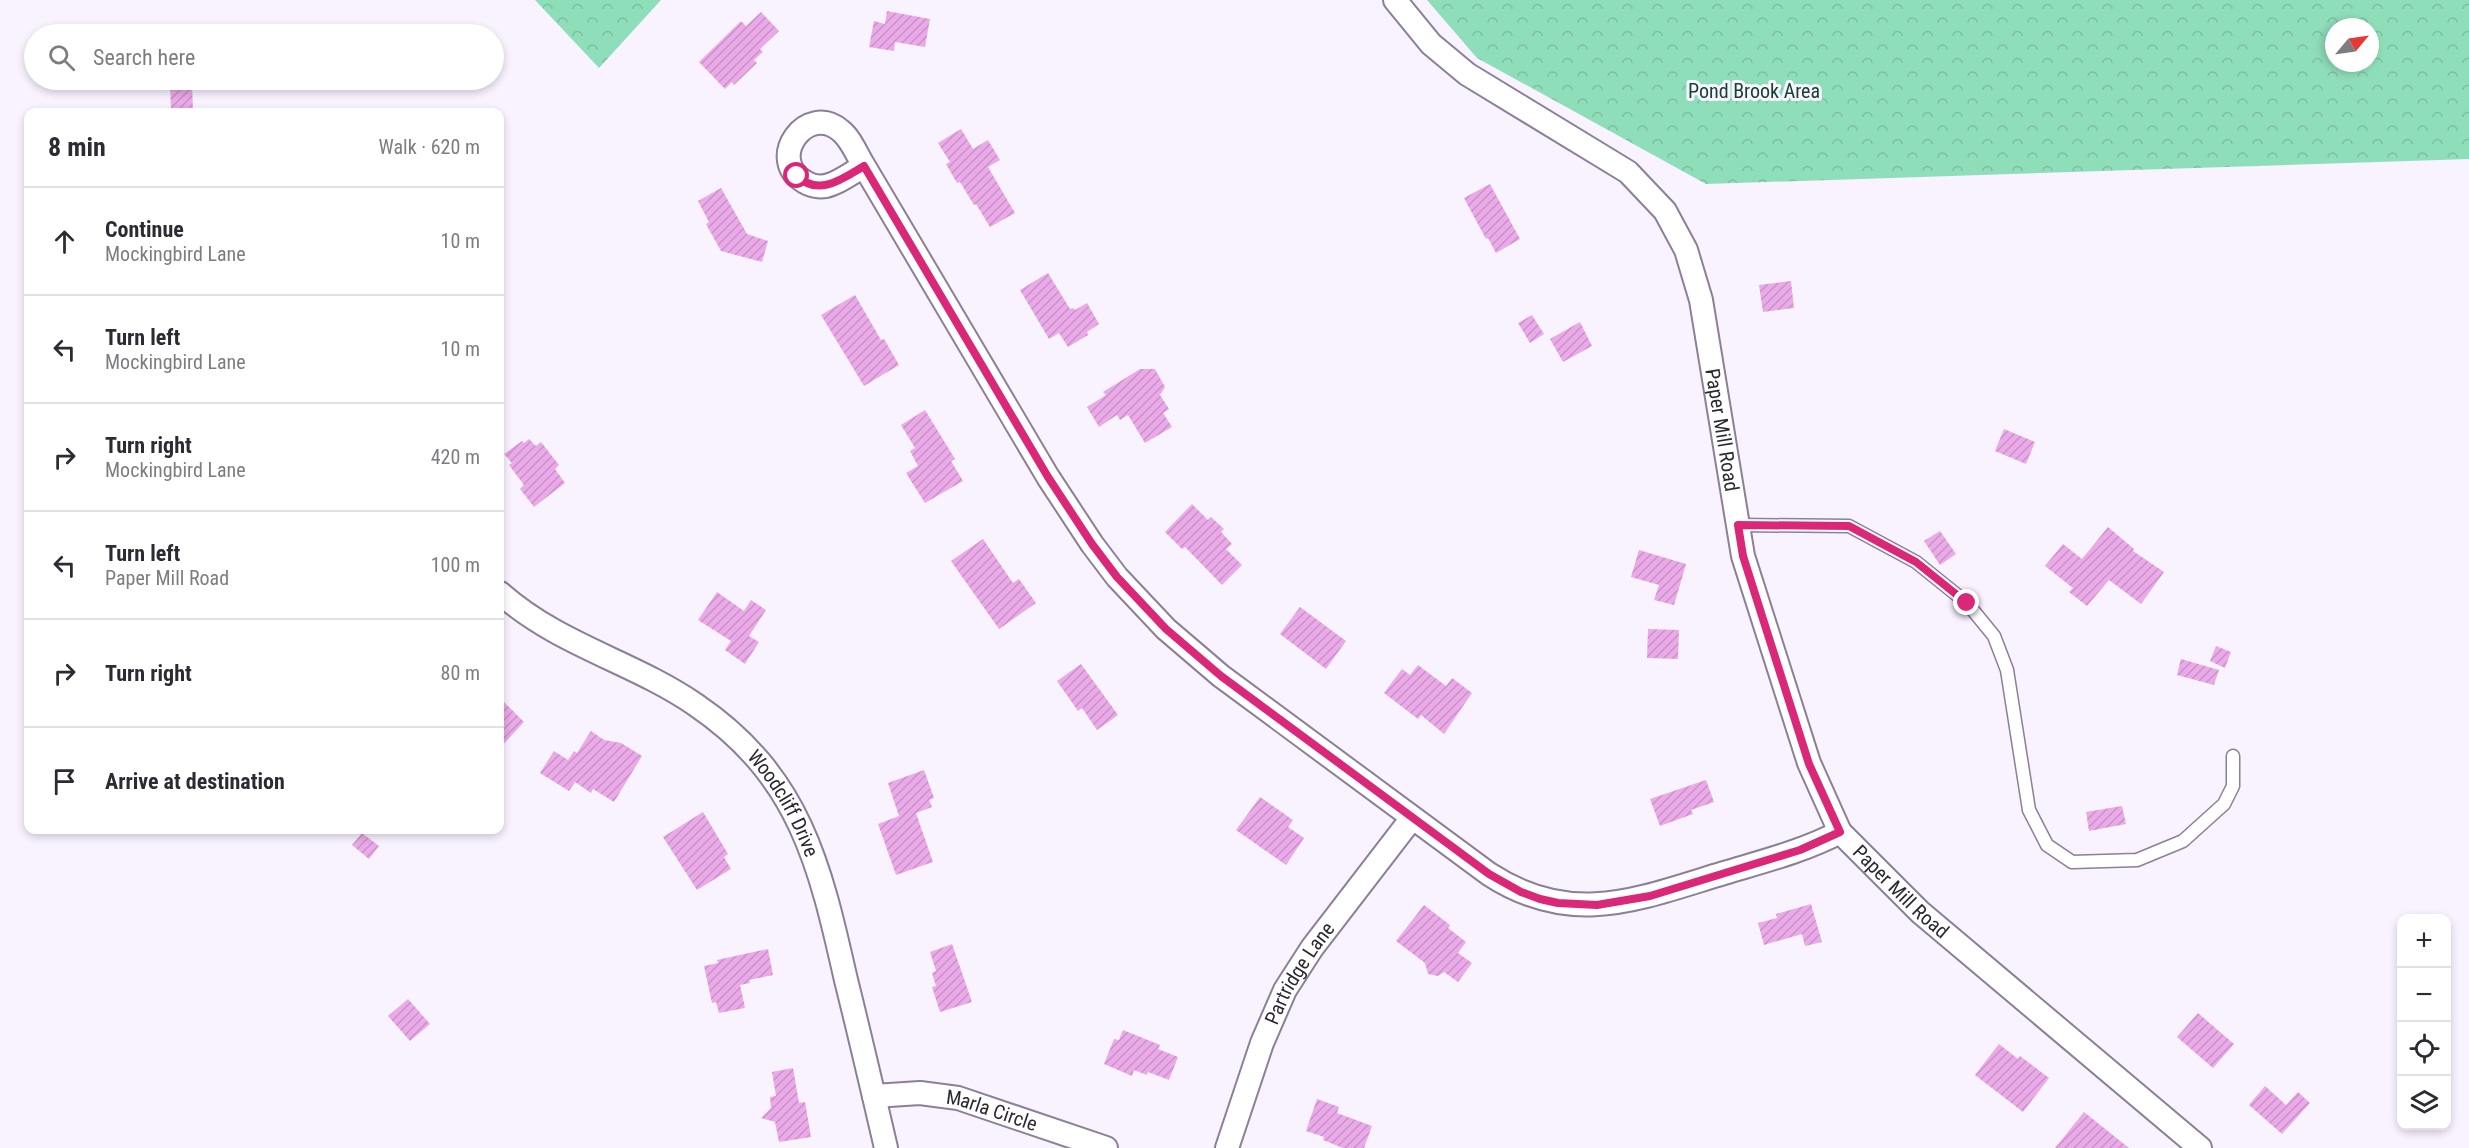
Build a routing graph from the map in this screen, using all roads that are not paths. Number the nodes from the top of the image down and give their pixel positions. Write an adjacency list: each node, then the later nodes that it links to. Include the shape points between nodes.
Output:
1 (1395, 0): 3 (street, Paper Mill Road, via 1431,44 1467,74 1628,172 1665,211 1686,250 1701,300)
2 (864, 166): 6 (street, via 1048,477 1117,577 1202,662)
3 (1738, 525): 5 (lane, via 1849,526 1916,562 1967,603 1994,636 2007,670 2029,810 2047,845 2072,862 2137,860 2183,841 2224,804 2233,786); 7 (street, Paper Mill Road, via 1743,556 1809,764)
4 (504, 596): 8 (street, Woodcliff Drive, via 559,636 667,688 711,715 750,751 781,789 804,832 823,882)
5 (2233, 756)
6 (1412, 818): 7 (street, via 1505,884 1540,899 1578,905 1650,896 1800,850); 11 (street, Partridge Lane, via 1312,948 1285,990 1262,1043)
7 (1840, 832): 12 (street, Paper Mill Road, via 1920,912)
8 (874, 1096): 9 (street, Woodcliff Drive); 10 (street, Marla Circle, via 920,1093 958,1098)
9 (886, 1148)
10 (1106, 1148)
11 (1227, 1148)
12 (2200, 1148)

